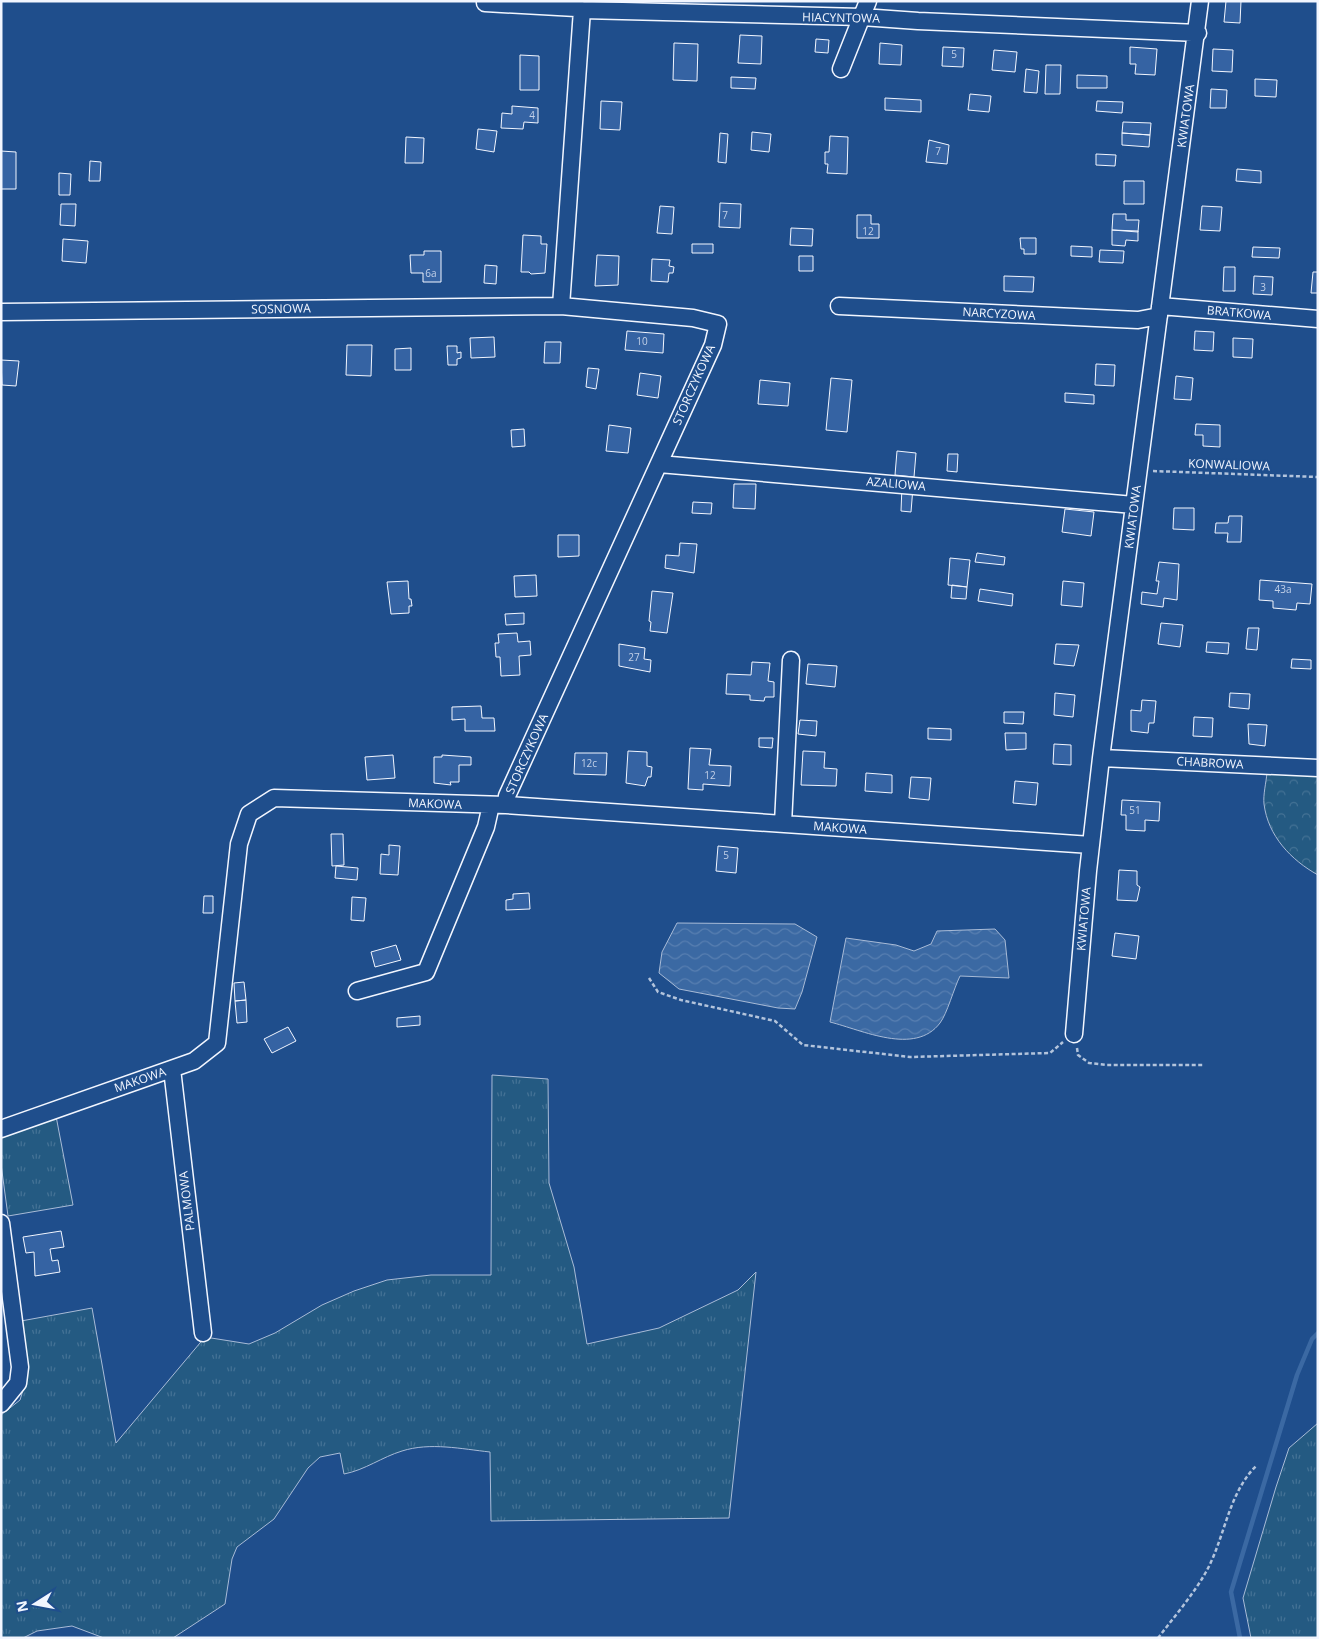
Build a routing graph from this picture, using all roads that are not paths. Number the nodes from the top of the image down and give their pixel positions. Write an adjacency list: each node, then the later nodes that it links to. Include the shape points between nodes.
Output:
1 (1200, 1): 5 (street, KWIATOWA)
2 (485, 4): 3 (street, HIACYNTOWA)
3 (578, 6): 4 (street, HIACYNTOWA); 7 (street)
4 (865, 9): 5 (street, HIACYNTOWA, via 918,21); 6 (street)
5 (1198, 33): 9 (street, KWIATOWA)
6 (841, 68)
7 (561, 306): 10 (street, SOSNOWA); 12 (street, STORCZYKOWA, via 694,318 718,324 713,345)
8 (839, 306): 9 (street, NARCYZOWA, via 1138,320)
9 (1160, 311): 11 (street, BRATKOWA); 13 (street, KWIATOWA)
10 (1, 312)
11 (1318, 319)
12 (659, 464): 13 (street, AZALIOWA); 17 (street, STORCZYKOWA, via 508,796)
13 (1134, 505): 15 (street, KWIATOWA)
14 (791, 660): 18 (street)
15 (1101, 758): 16 (street, CHABROWA); 19 (street, KWIATOWA)
16 (1318, 768)
17 (499, 806): 18 (street, MAKOWA); 20 (street, STORCZYKOWA, via 486,827 426,972); 22 (street, MAKOWA, via 274,798 250,814 239,844 218,1043 194,1061)
18 (783, 824): 19 (street, MAKOWA)
19 (1091, 845): 21 (street, KWIATOWA)
20 (357, 991)
21 (1074, 1034)
22 (172, 1069): 23 (street, MAKOWA); 25 (street, PALMOWA)
23 (1, 1129)
24 (1, 1223): 26 (street, via 20,1367 18,1383)
25 (202, 1333)
26 (1, 1404)

